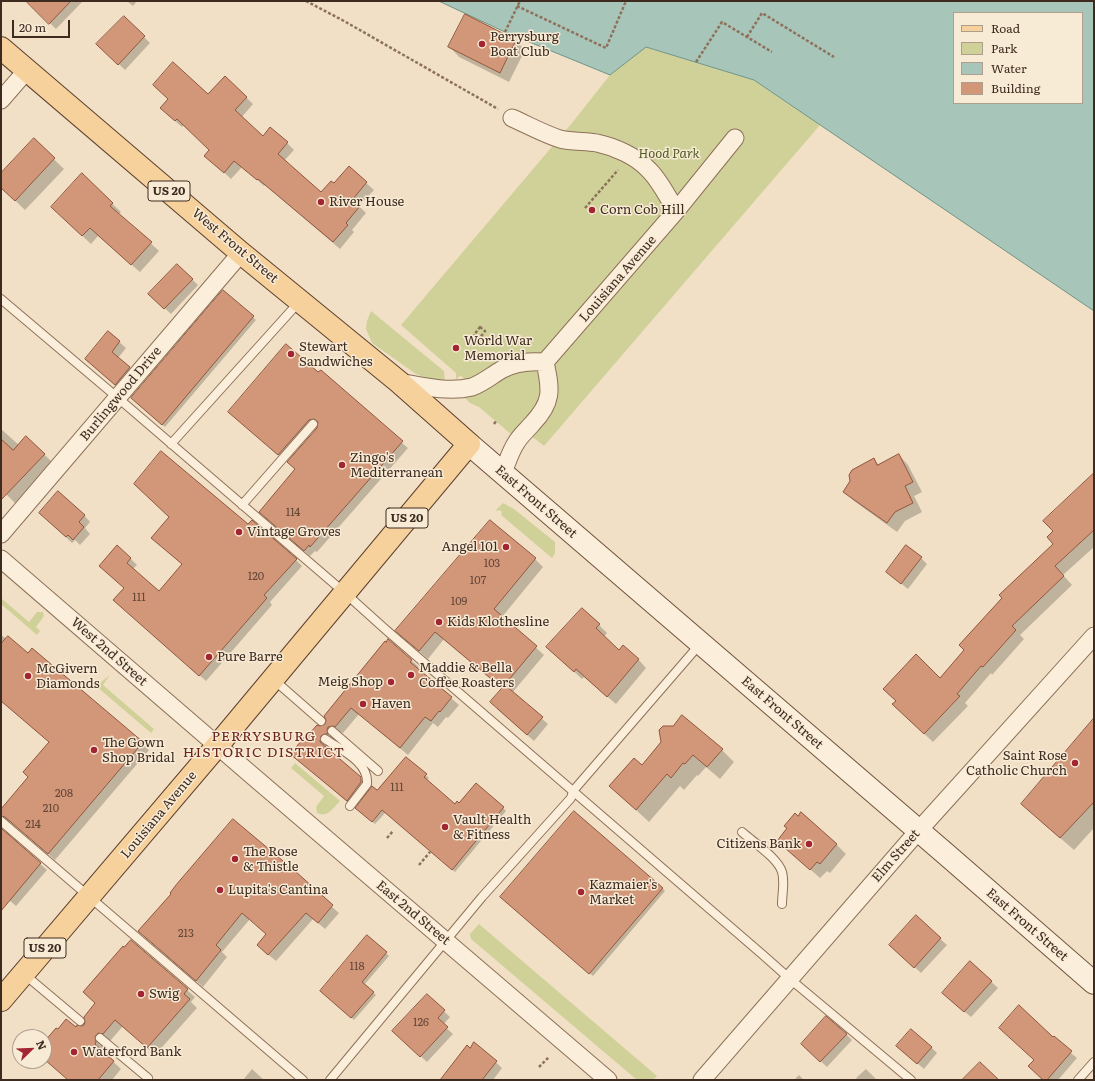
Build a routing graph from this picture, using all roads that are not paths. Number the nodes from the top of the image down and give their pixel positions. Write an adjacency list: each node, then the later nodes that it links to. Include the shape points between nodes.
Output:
1 (1, 48): 2 (main road, West Front Street / US 20)
2 (27, 70): 3 (street); 7 (main road, West Front Street / US 20)
3 (1, 100)
4 (512, 118): 6 (street, via 554,137 612,147 637,160 656,178)
5 (735, 138): 6 (street, Louisiana Avenue)
6 (676, 211): 10 (street, Louisiana Avenue)
7 (242, 253): 9 (main road, West Front Street / US 20); 12 (street, Burlingwood Drive)
8 (1, 299): 12 (lane)
9 (300, 301): 11 (main road, West Front Street / US 20); 14 (lane)
10 (545, 362): 11 (street, via 528,361 515,364 485,381 460,389); 16 (street, via 550,385 545,408 516,442)
11 (398, 382): 15 (main road, West Front Street / US 20)
12 (118, 398): 14 (lane); 18 (street, Burlingwood Drive)
13 (313, 424): 17 (lane)
14 (171, 444): 17 (lane)
15 (469, 444): 16 (main road, East Front Street); 20 (main road, Louisiana Avenue / US 20)
16 (502, 474): 22 (main road, East Front Street)
17 (242, 505): 20 (lane)
18 (1, 534)
19 (1, 558): 27 (street, West 2nd Street)
20 (345, 593): 23 (main road, Louisiana Avenue / US 20); 29 (lane)
21 (1094, 636): 32 (street, Elm Street)
22 (701, 644): 29 (lane); 32 (main road, East Front Street)
23 (273, 679): 24 (lane); 27 (main road, Louisiana Avenue / US 20)
24 (321, 720)
25 (332, 731): 28 (lane)
26 (325, 739): 30 (lane, via 357,761 366,773 367,784)
27 (217, 746): 34 (main road, Louisiana Avenue / US 20); 36 (street, East 2nd Street)
28 (378, 771)
29 (573, 791): 36 (lane, via 571,798); 38 (lane)
30 (350, 806)
31 (1, 821): 34 (lane)
32 (919, 830): 38 (street, Elm Street); 39 (main road, East Front Street)
33 (742, 832): 35 (lane, via 780,868 783,878)
34 (89, 896): 37 (main road, Louisiana Avenue / US 20); 45 (lane)
35 (782, 904)
36 (446, 941): 46 (lane); 47 (street, East 2nd Street)
37 (24, 973): 40 (main road, Louisiana Avenue / US 20); 41 (lane)
38 (790, 979): 48 (street, Elm Street); 49 (lane)
39 (1094, 983)
40 (1, 1000)
41 (80, 1021)
42 (100, 1038): 44 (lane)
43 (1094, 1062): 50 (lane)
44 (148, 1078)
45 (303, 1080)
46 (330, 1080)
47 (608, 1080)
48 (702, 1080)
49 (911, 1080)
50 (1078, 1080)

